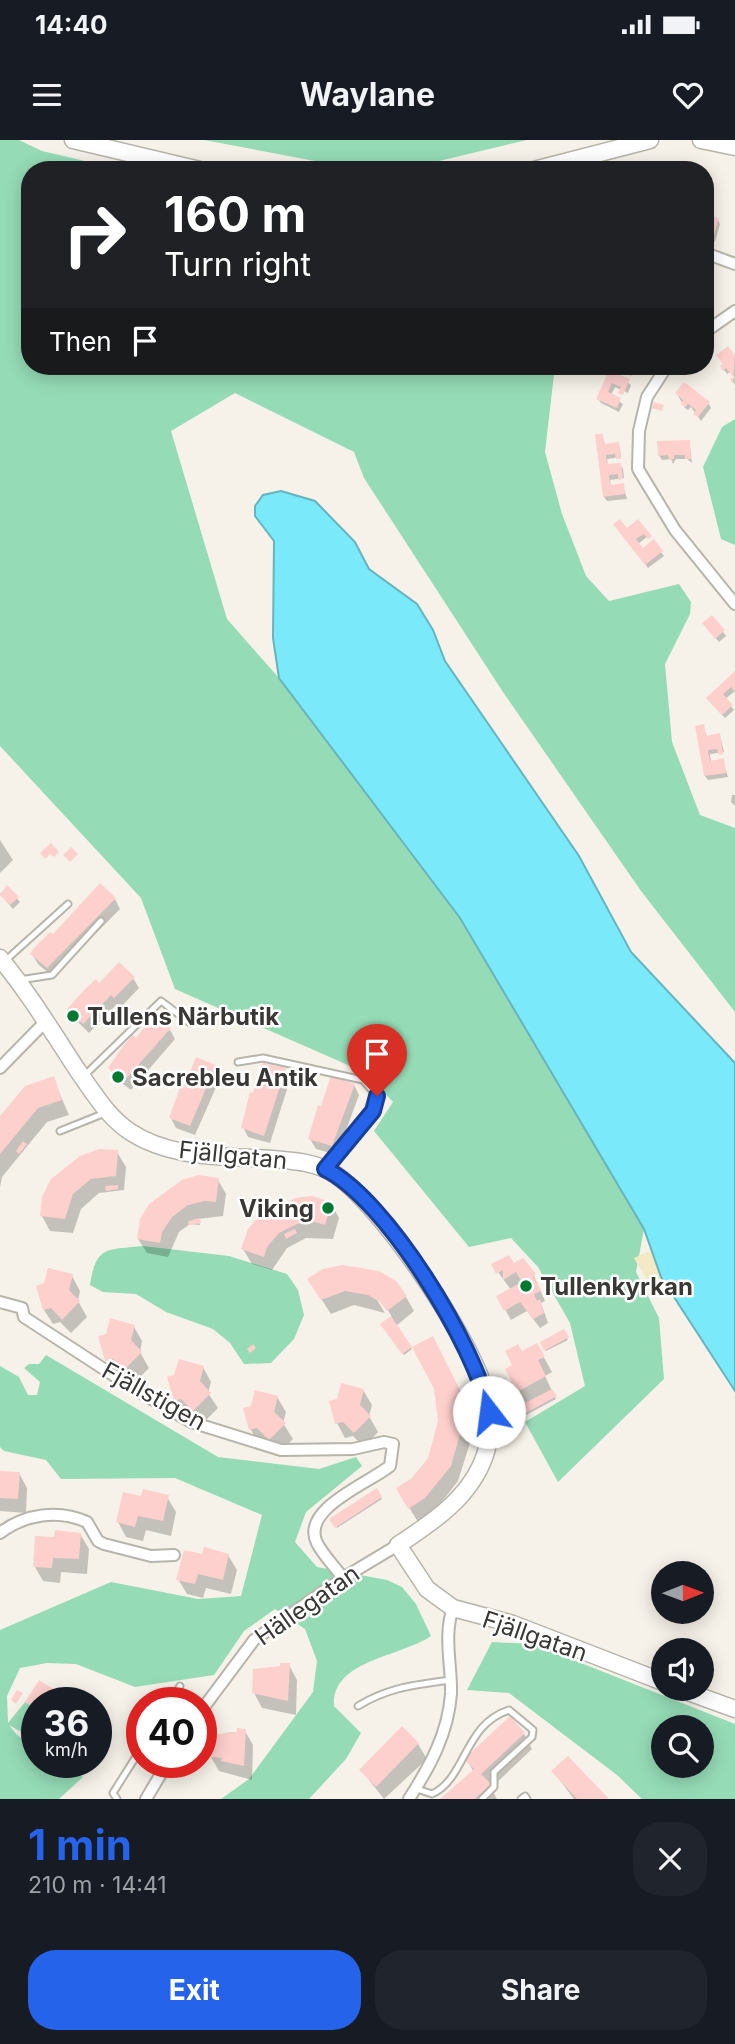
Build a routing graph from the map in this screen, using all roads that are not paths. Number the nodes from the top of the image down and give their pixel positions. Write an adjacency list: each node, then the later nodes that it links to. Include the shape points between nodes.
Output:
1 (73, 140): 5 (street)
2 (650, 140): 6 (street)
3 (701, 140): 4 (street)
4 (735, 147)
5 (162, 161)
6 (569, 161)
7 (714, 256): 8 (street)
8 (735, 264)
9 (735, 311): 10 (street)
10 (714, 326)
11 (661, 375): 12 (street, via 647,397 639,430 638,469 674,530)
12 (735, 604)
13 (68, 904): 15 (lane)
14 (101, 921): 16 (lane, via 52,975)
15 (2, 960): 16 (street, Fjällgatan)
16 (16, 980): 17 (street, Fjällgatan)
17 (45, 1022): 20 (street); 21 (street, Fjällgatan)
18 (190, 1023): 21 (lane, via 161,1002)
19 (238, 1062): 24 (lane, via 262,1058 371,1085 377,1096 373,1111)
20 (0, 1068)
21 (83, 1077): 22 (street, Fjällgatan)
22 (107, 1111): 23 (lane); 24 (street, Fjällgatan, via 128,1131 163,1147 295,1161)
23 (60, 1131)
24 (325, 1169): 27 (street, Fjällgatan, via 362,1198 405,1250 473,1363 486,1400 490,1432 477,1474 432,1523)
25 (0, 1302): 29 (street, Fjällstigen, via 22,1308 24,1317 191,1422 281,1450 353,1450 393,1444 390,1466 325,1508 314,1524 316,1542)
26 (0, 1533): 28 (street, via 31,1517 52,1516 88,1522 98,1541 110,1546 151,1556)
27 (398, 1545): 29 (street, Hällegatan); 30 (street, Fjällgatan, via 427,1589)
28 (174, 1555)
29 (343, 1578): 33 (street, Hällegatan, via 254,1640)
30 (453, 1608): 31 (street, Fjällgatan, via 513,1624); 32 (street, via 448,1634)
31 (651, 1677)
32 (451, 1680): 35 (lane, via 404,1685); 39 (street, via 442,1739)
33 (217, 1690)
34 (713, 1701): 36 (street)
35 (358, 1706)
36 (735, 1709)
37 (126, 1772): 40 (lane, via 113,1793)
38 (158, 1778): 41 (street)
39 (416, 1788): 42 (street); 43 (lane, via 432,1794 441,1790 454,1777 461,1757 481,1730 509,1710 526,1721 532,1737 494,1772 494,1787)
40 (117, 1799)
41 (146, 1799)
42 (409, 1799)
43 (482, 1799)
44 (522, 1799): 45 (lane)
45 (527, 1799)

